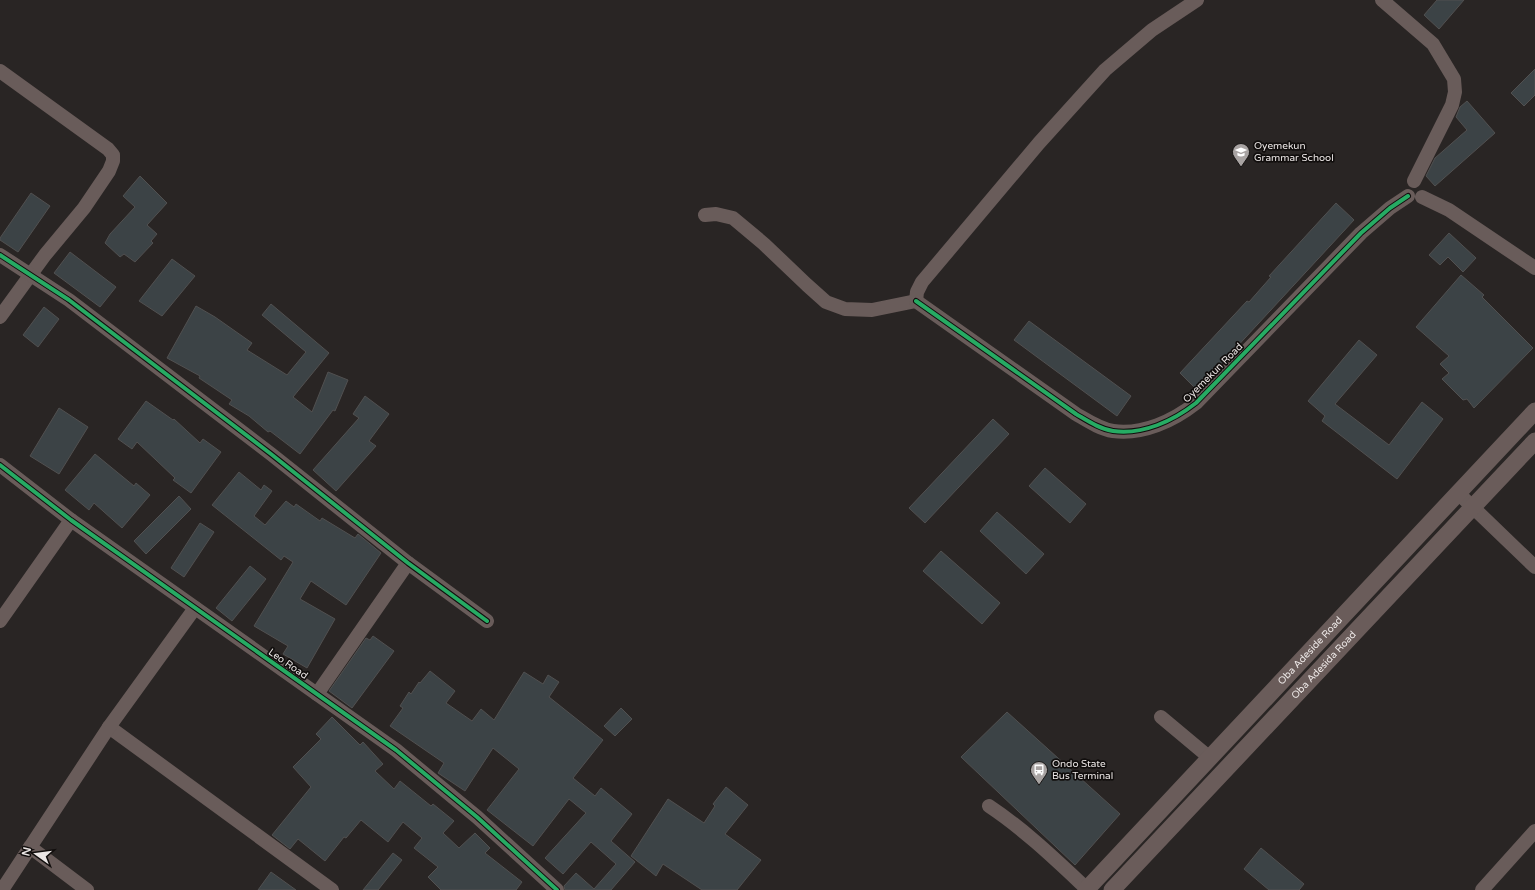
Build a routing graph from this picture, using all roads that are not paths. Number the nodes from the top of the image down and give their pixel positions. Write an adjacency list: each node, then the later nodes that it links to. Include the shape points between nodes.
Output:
1 (1197, 0): 9 (street, via 1152,30 1105,70 1039,143 922,282)
2 (1382, 0): 4 (street, via 1433,44 1454,79 1452,105 1414,181 1421,183 1425,190)
3 (0, 71): 8 (street, via 113,155 109,171 84,208)
4 (1415, 197): 7 (street, via 1449,210); 9 (street, Oyemekun Road, via 1390,208 1361,234 1196,403 1173,419 1133,432 1112,431 1095,426)
5 (705, 215): 9 (street, via 716,214 734,218 826,302 845,309 872,310)
6 (0, 255): 8 (street)
7 (1535, 268)
8 (31, 275): 10 (street); 17 (street, via 69,300 271,454)
9 (916, 300)
10 (0, 317)
11 (1535, 411): 14 (main road, Oba Adeside Road)
12 (1535, 440): 15 (main road, Oba Adesida Road)
13 (0, 465): 16 (street, Leo Road)
14 (1458, 493): 15 (street); 25 (main road, Oba Adeside Road)
15 (1472, 507): 18 (street); 34 (main road, Oba Adesida Road)
16 (71, 520): 19 (street, Leo Road); 20 (street)
17 (408, 563): 21 (street); 22 (street)
18 (1535, 567)
19 (195, 608): 22 (street, Leo Road); 24 (street)
20 (0, 621)
21 (487, 621)
22 (317, 694): 33 (street, Leo Road, via 396,750 477,817)
23 (1161, 717): 25 (street)
24 (109, 727): 28 (street); 32 (street)
25 (1210, 758): 29 (main road, Oba Adeside Road)
26 (990, 806): 29 (street, via 1041,847)
27 (1535, 831): 35 (street)
28 (30, 847): 30 (street); 31 (street)
29 (1086, 889)
30 (2, 890)
31 (87, 890)
32 (332, 890)
33 (557, 890)
34 (1112, 890)
35 (1482, 890)

